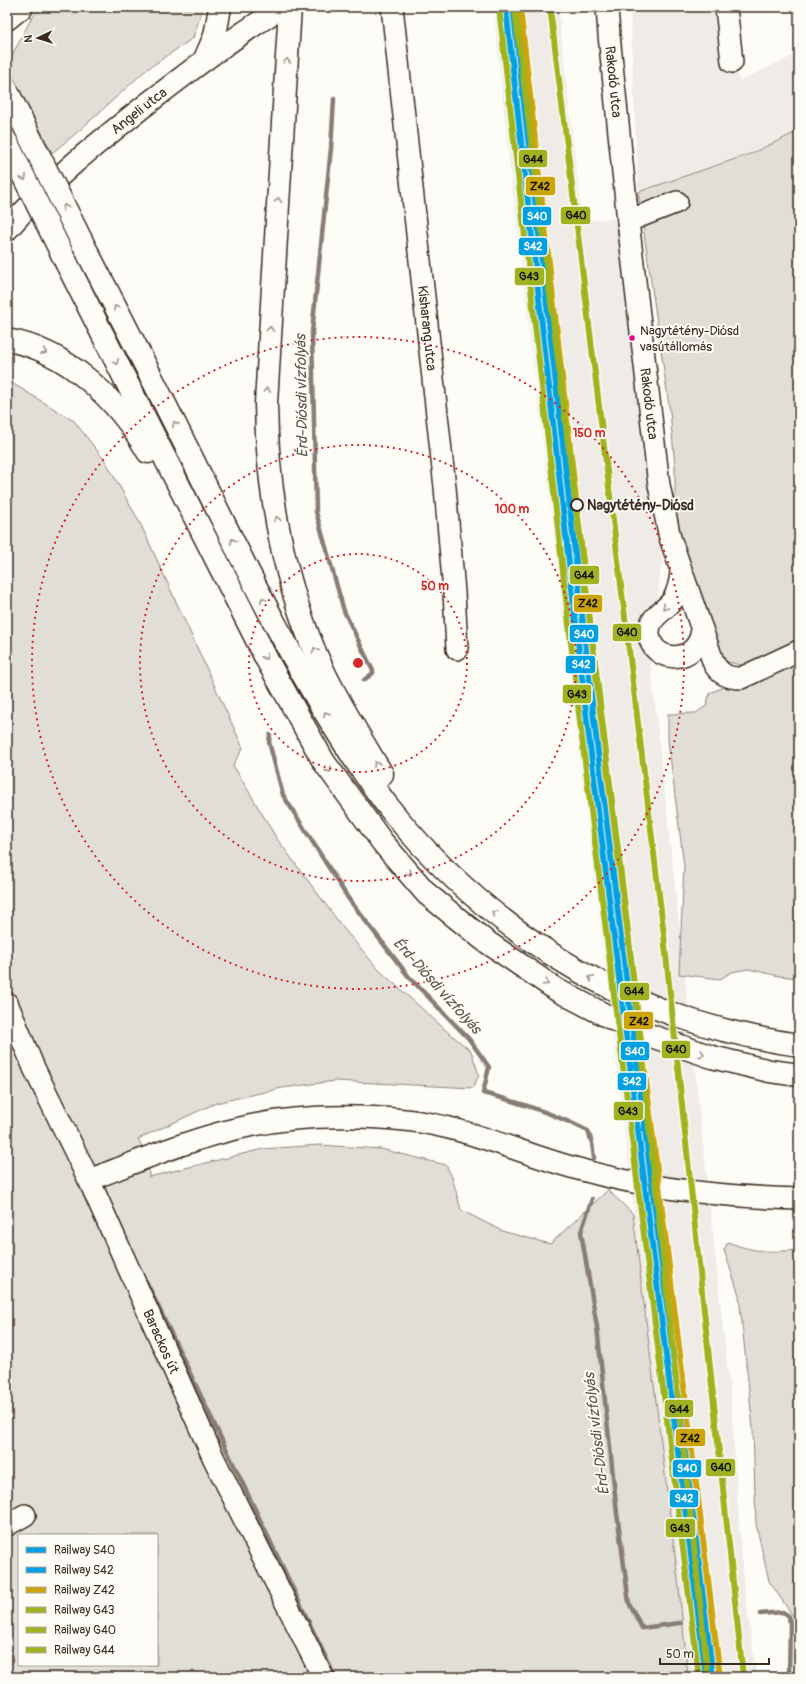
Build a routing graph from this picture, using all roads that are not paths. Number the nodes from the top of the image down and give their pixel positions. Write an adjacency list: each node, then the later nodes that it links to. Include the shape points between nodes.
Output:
1 (22, 7): 7 (highway)
2 (220, 7): 8 (highway, via 215,36)
3 (282, 7): 8 (street, Angeli utca); 21 (highway, one-way to 3, via 356,731 322,668 306,628 284,558 278,528 266,410 284,100)
4 (392, 7): 19 (street, Kisharang utca, via 445,479)
5 (607, 7): 13 (street, Rakodó utca)
6 (726, 7): 9 (street)
7 (7, 18)
8 (205, 59): 14 (street, Angeli utca, via 57,177)
9 (732, 62)
10 (7, 91): 21 (highway, one-way to 10, bridge, via 393,813 348,748 290,651)
11 (7, 144): 16 (highway, one-way to 16, bridge)
12 (677, 202): 13 (street)
13 (628, 221): 17 (street, Rakodó utca, via 659,485 670,538)
14 (7, 230)
15 (7, 340): 16 (highway, one-way to 16, via 35,348 88,379 138,434 161,475)
16 (202, 532): 24 (highway, one-way to 24, via 267,660 324,762 383,843 427,894 473,932 557,990 634,1030 712,1057)
17 (681, 573): 18 (street, Rakodó utca); 18 (street, one-way to 18, via 677,592 672,601 650,626 652,643 667,656 682,656 694,649 701,637)
18 (702, 629): 20 (street, Rakodó utca, via 714,664 720,674 731,678 741,678)
19 (458, 649)
20 (799, 651)
21 (432, 858): 23 (highway, one-way to 21, via 678,1017 607,986 572,968 525,937 479,901)
22 (7, 1003): 25 (street, Barackos út, via 34,1068)
23 (799, 1046)
24 (799, 1075)
25 (89, 1180): 26 (street, via 179,1146 248,1126 321,1117 363,1117 434,1125 581,1170 637,1184 753,1198); 27 (street, Barackos út, via 214,1459)
26 (799, 1199)
27 (323, 1677)

